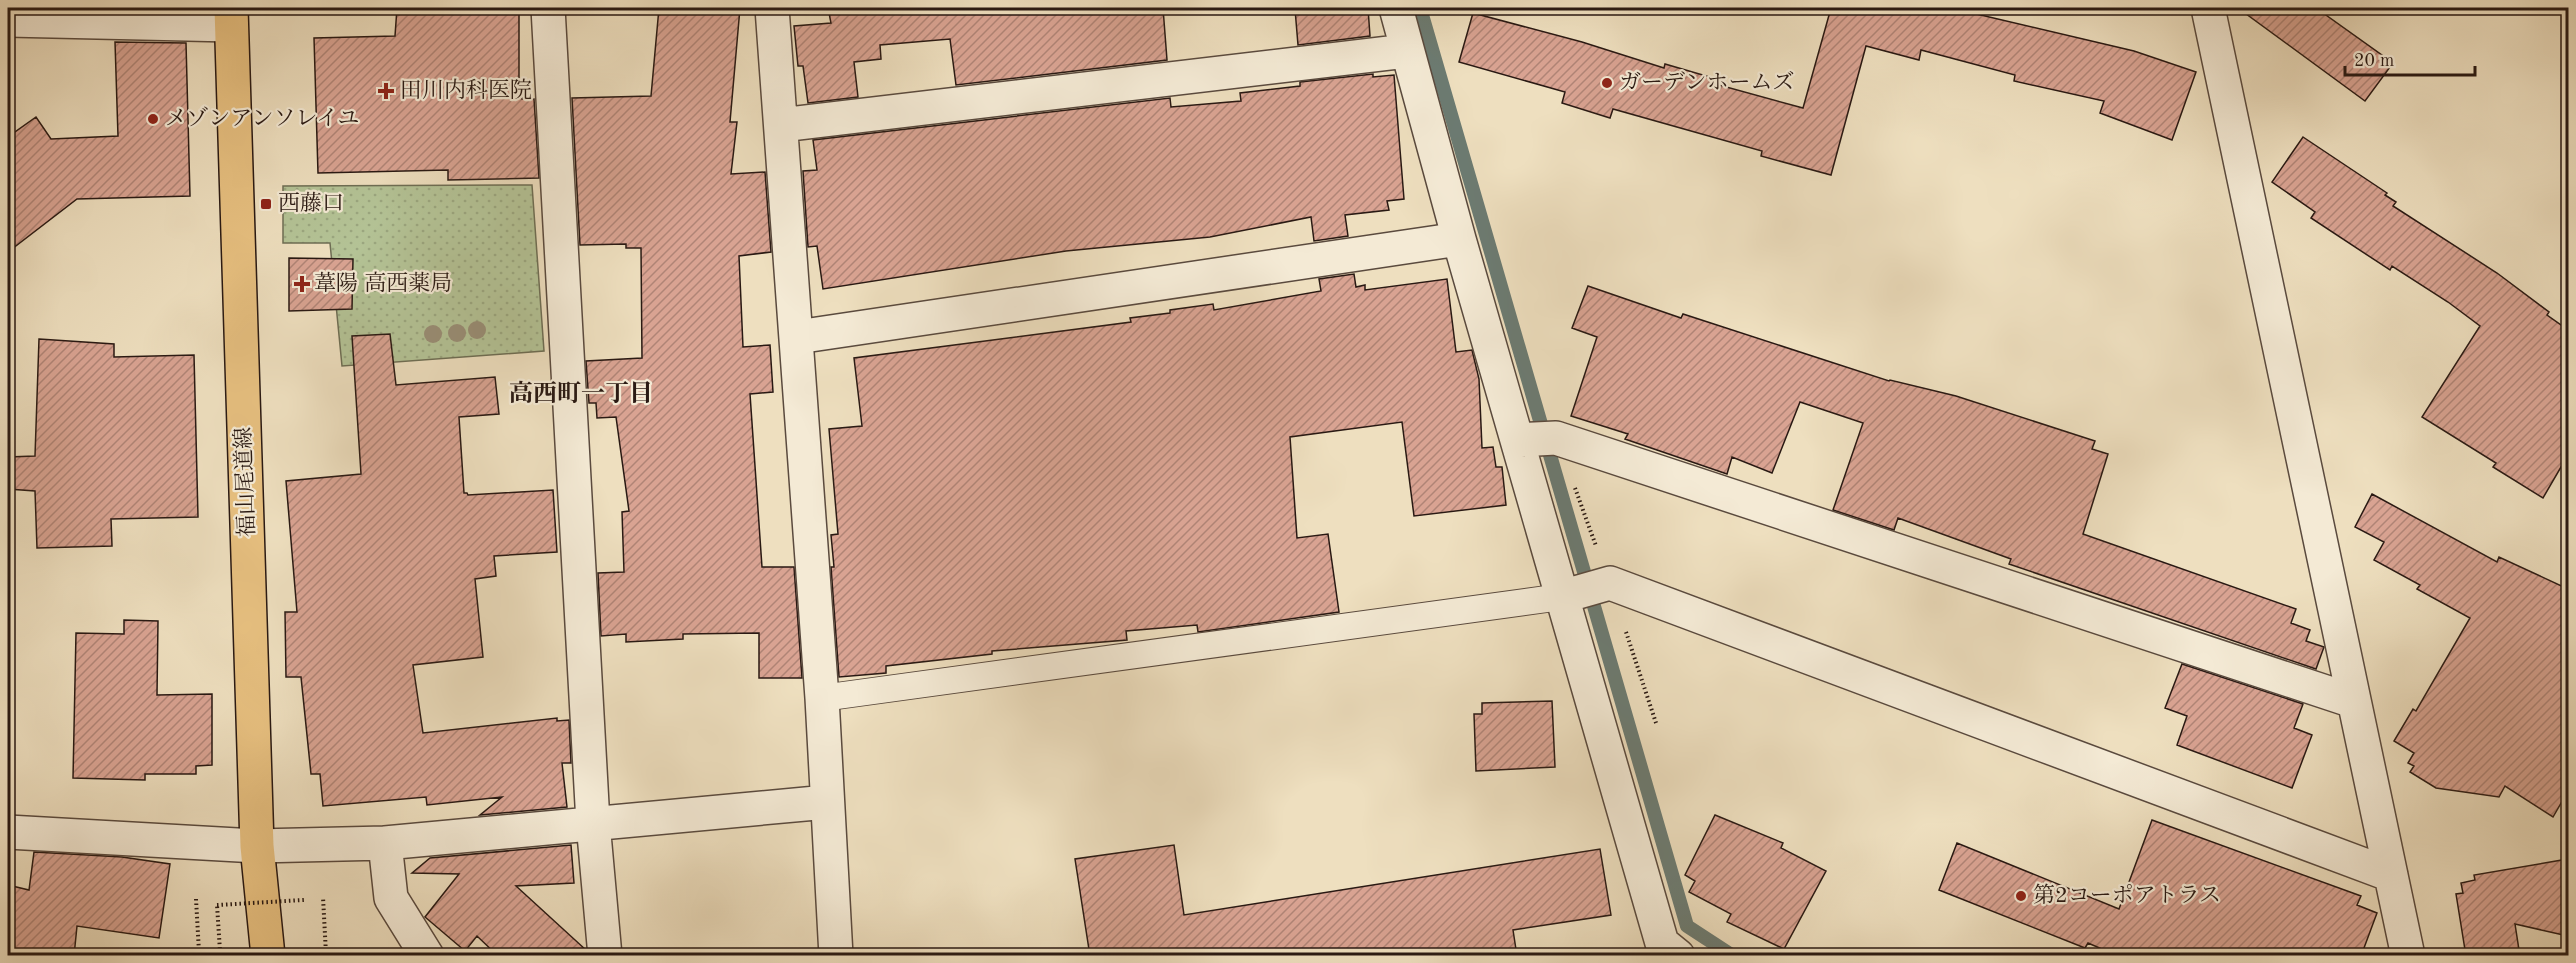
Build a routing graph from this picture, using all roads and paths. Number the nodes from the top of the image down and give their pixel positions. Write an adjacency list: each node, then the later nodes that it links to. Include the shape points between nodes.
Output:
1 (548, 8): 16 (street)
2 (772, 8): 8 (street)
3 (1396, 8): 7 (street)
4 (2208, 8): 14 (street)
5 (231, 16): 6 (street); 19 (main road, 福山尾道線)
6 (8, 20)
7 (1406, 51): 8 (street); 9 (street)
8 (781, 125): 10 (street)
9 (1459, 239): 10 (street); 11 (street)
10 (797, 337): 13 (street)
11 (1517, 440): 12 (street); 14 (street, via 1556,438)
12 (1561, 597): 13 (lane); 20 (street, via 1610,583); 25 (street)
13 (822, 698): 15 (street)
14 (2353, 701): 20 (street)
15 (827, 802): 16 (street); 29 (street)
16 (593, 823): 18 (street); 28 (street)
17 (8, 832): 19 (street)
18 (385, 843): 19 (street); 27 (street, via 391,898)
19 (257, 846): 26 (main road, 福山尾道線)
20 (2391, 875): 30 (street)
21 (323, 897): 24 (path, via 326,954 307,954)
22 (196, 899): 23 (path, bridge, via 199,952 220,951 217,904 304,900)
23 (304, 911)
24 (306, 944)
25 (1661, 951)
26 (268, 956)
27 (428, 956)
28 (605, 956)
29 (836, 956)
30 (2408, 956)

